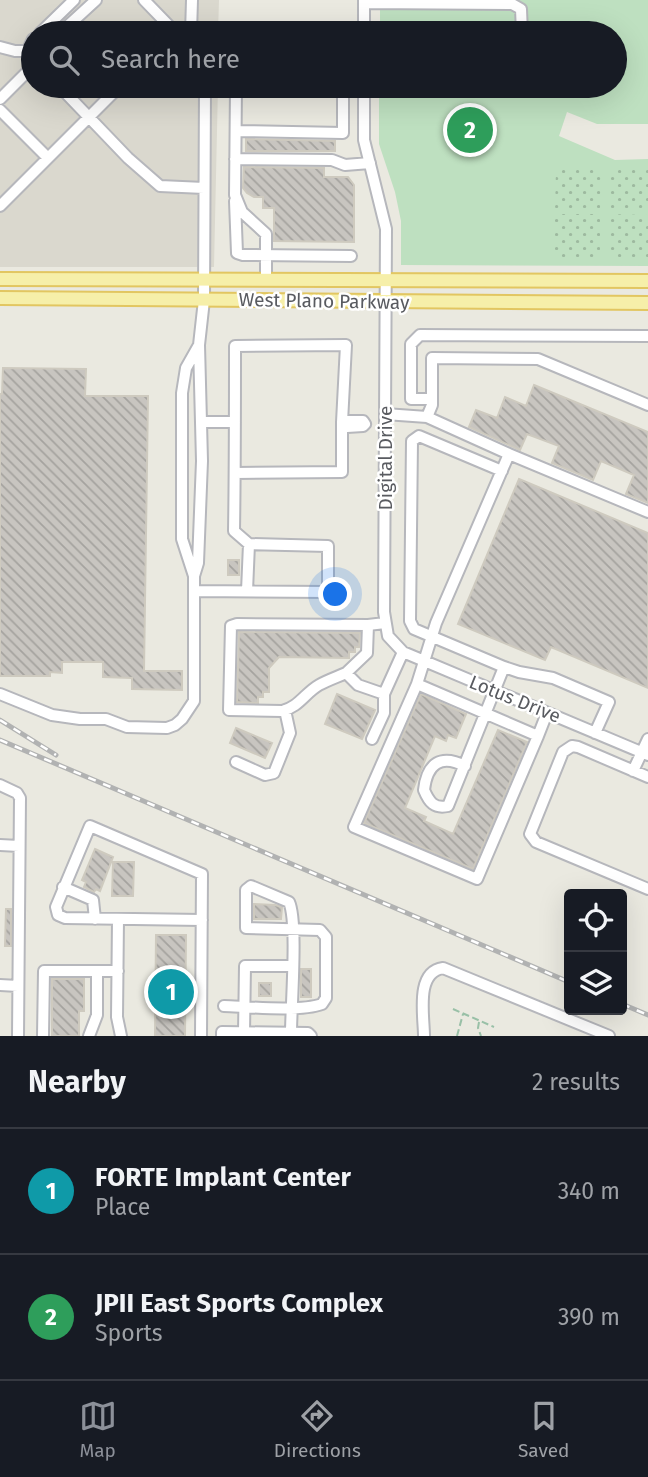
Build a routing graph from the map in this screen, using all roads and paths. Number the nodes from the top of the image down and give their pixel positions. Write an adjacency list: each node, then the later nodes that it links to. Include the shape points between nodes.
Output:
1 (74, 0): 6 (street)
2 (96, 0): 7 (street)
3 (144, 0): 8 (street)
4 (192, 0): 9 (street)
5 (364, 2): 10 (street); 11 (street, via 512,4 521,9)
6 (52, 21)
7 (73, 21)
8 (164, 21)
9 (191, 21)
10 (364, 21)
11 (522, 21)
12 (0, 47): 13 (street)
13 (21, 52)
14 (21, 78): 21 (street)
15 (71, 98): 23 (street)
16 (107, 98): 23 (street)
17 (205, 98): 28 (street)
18 (236, 98): 24 (street)
19 (343, 98): 24 (street, via 343,133)
20 (364, 98): 27 (street, Digital Drive, via 364,139)
21 (0, 99)
22 (0, 110): 25 (street)
23 (88, 116): 25 (street); 28 (street, via 160,186)
24 (236, 131): 26 (street)
25 (48, 158): 30 (street)
26 (235, 159): 27 (street); 29 (street)
27 (370, 163): 36 (street, Digital Drive, via 385,218)
28 (204, 188): 34 (street)
29 (235, 195): 31 (street, via 242,212 266,234); 31 (street, via 237,253)
30 (0, 206)
31 (266, 255): 32 (street); 35 (street)
32 (351, 256)
33 (0, 279): 34 (main road, West Plano Parkway)
34 (204, 280): 35 (main road, West Plano Parkway); 40 (street)
35 (266, 280): 36 (main road, West Plano Parkway)
36 (386, 280): 37 (main road, West Plano Parkway); 41 (street, Digital Drive)
37 (563, 281): 38 (main road, West Plano Parkway); 42 (main road)
38 (648, 281)
39 (0, 298): 40 (main road, West Plano Parkway)
40 (204, 300): 41 (main road, West Plano Parkway); 45 (street)
41 (385, 302): 42 (main road, West Plano Parkway); 49 (street, Digital Drive)
42 (563, 302): 43 (main road, West Plano Parkway)
43 (648, 303)
44 (648, 336): 46 (street, via 420,335 411,344 411,399)
45 (199, 345): 50 (street); 58 (street, via 186,368 182,393 182,539)
46 (432, 399): 47 (street, via 432,358 538,359); 48 (street)
47 (648, 405)
48 (428, 417): 49 (street); 53 (street)
49 (385, 419): 52 (street, via 363,426); 61 (street, Digital Drive)
50 (201, 422): 51 (street); 58 (street)
51 (235, 422): 52 (street, via 235,346 346,345); 55 (street)
52 (342, 424): 55 (street, via 342,472)
53 (509, 454): 54 (street); 56 (street)
54 (502, 471): 64 (street); 64 (street, via 419,436 412,441 410,621 414,629)
55 (234, 473): 57 (street, via 234,531)
56 (648, 512)
57 (249, 544): 60 (street); 60 (street, via 328,545 328,592)
58 (194, 576): 59 (street)
59 (194, 591): 60 (street); 71 (street, via 194,701 175,725 127,727 106,719 52,716)
60 (247, 591)
61 (385, 623): 62 (street); 63 (street, Digital Drive)
62 (368, 625): 68 (street, via 366,653); 73 (street, via 232,626 229,710)
63 (388, 636): 65 (street, Lotus Drive)
64 (431, 636): 66 (street); 67 (street)
65 (402, 652): 66 (street, Lotus Drive); 72 (street)
66 (424, 662): 69 (street); 70 (street, Lotus Drive)
67 (504, 667): 70 (street); 76 (street, via 553,678 608,702)
68 (346, 673): 72 (street, via 358,685); 73 (street, via 321,684)
69 (417, 684): 74 (street); 77 (street, via 354,827 477,879)
70 (494, 690): 74 (street); 75 (street, Lotus Drive)
71 (0, 694)
72 (384, 694): 79 (street, via 384,713)
73 (285, 710): 81 (street, via 289,733 274,773 265,775)
74 (485, 713): 77 (street); 82 (street)
75 (547, 713): 76 (street, Lotus Drive); 77 (street)
76 (595, 733): 80 (street, Lotus Drive)
77 (538, 736)
78 (648, 738): 80 (street)
79 (372, 739)
80 (645, 754): 83 (street)
81 (236, 762)
82 (465, 766): 82 (street, via 448,806 430,802 424,790 432,768 450,759)
83 (633, 771): 84 (street); 89 (street, via 578,747 567,748 530,834 536,842)
84 (648, 777)
85 (0, 785): 87 (street, via 19,796)
86 (0, 845): 87 (street)
87 (19, 846): 98 (street)
88 (63, 887): 90 (street, via 93,900); 90 (street, via 58,915); 92 (street, via 90,826 202,874)
89 (648, 889)
90 (95, 919): 91 (street)
91 (118, 919): 92 (street); 96 (street)
92 (202, 920): 112 (street)
93 (293, 929): 93 (street, via 289,902 251,886 246,890 246,928); 94 (street); 101 (street, via 320,930 326,937 326,998 314,1007)
94 (292, 966): 100 (street, via 245,966); 101 (street)
95 (97, 971): 96 (street); 109 (street, via 44,971); 110 (street, via 97,1015)
96 (118, 971): 111 (street)
97 (0, 985): 98 (street)
98 (18, 986): 108 (street)
99 (224, 1006): 100 (street)
100 (244, 1006): 101 (street); 106 (street)
101 (292, 1007): 107 (street)
102 (453, 1009): 103 (path)
103 (463, 1013): 104 (path); 116 (path)
104 (480, 1021): 105 (path); 117 (path)
105 (494, 1027)
106 (244, 1033): 107 (street); 113 (street, via 222,1032)
107 (291, 1033): 114 (street)
108 (18, 1036)
109 (43, 1036)
110 (89, 1036)
111 (121, 1036)
112 (201, 1036)
113 (222, 1036)
114 (311, 1036)
115 (424, 1036): 118 (street, via 425,981 443,968)
116 (457, 1036)
117 (481, 1036)
118 (609, 1036)

